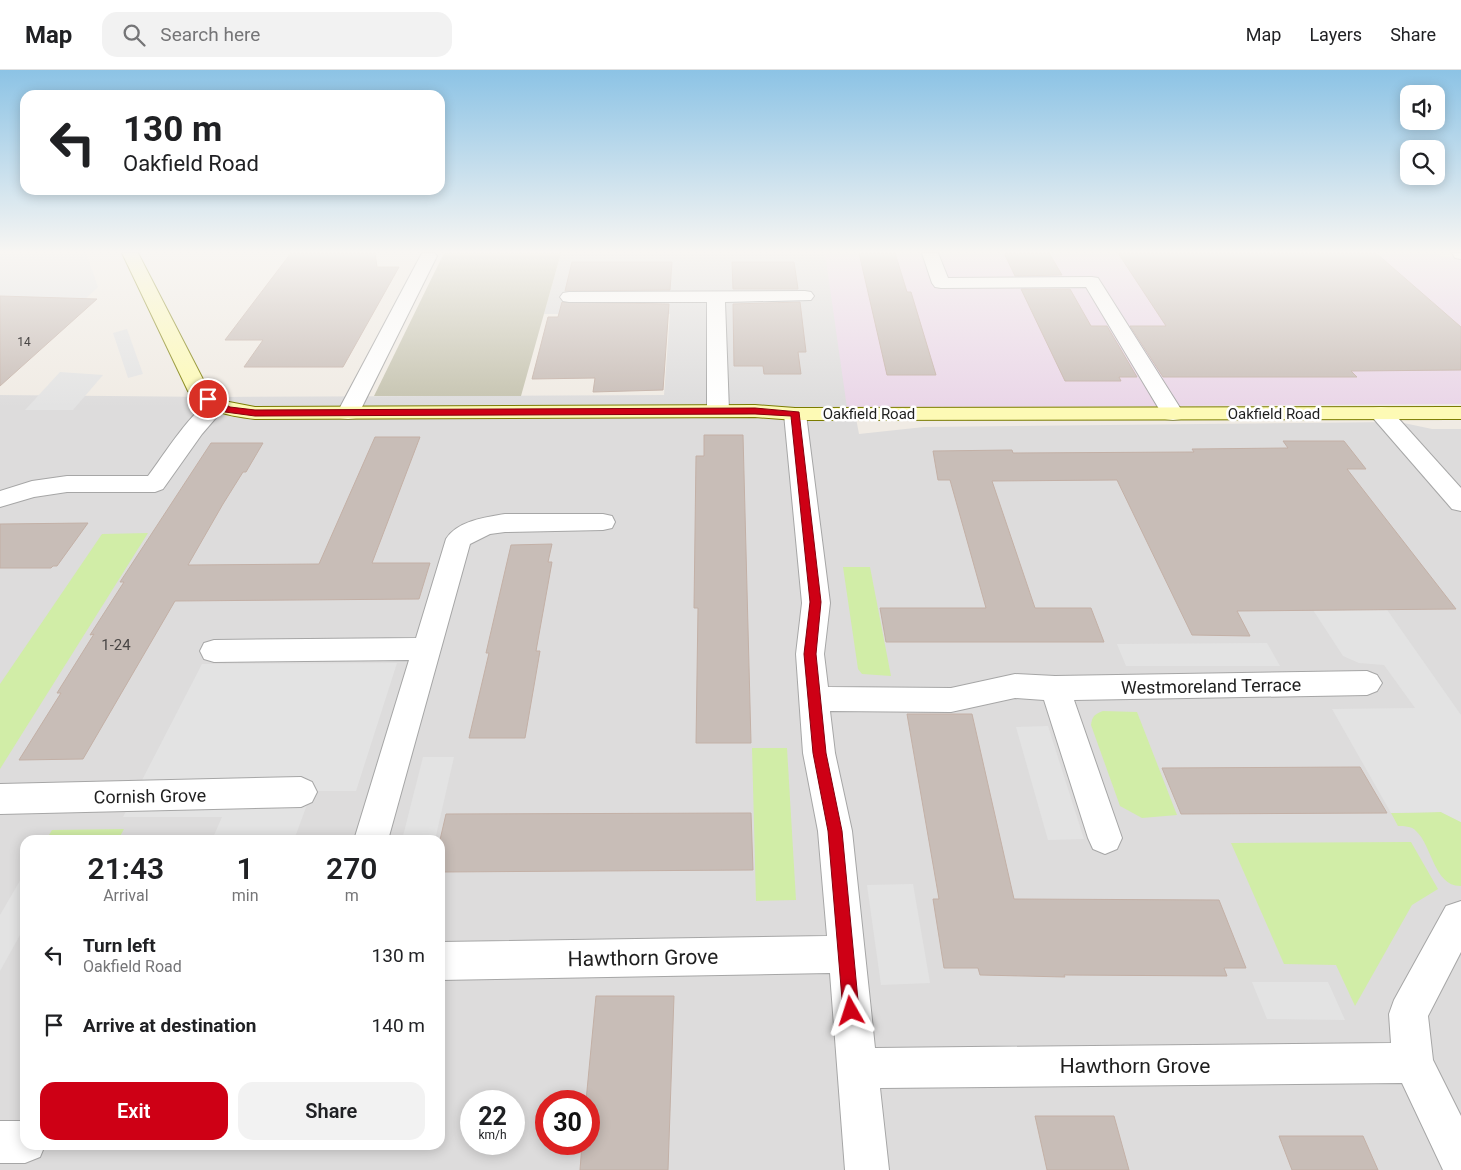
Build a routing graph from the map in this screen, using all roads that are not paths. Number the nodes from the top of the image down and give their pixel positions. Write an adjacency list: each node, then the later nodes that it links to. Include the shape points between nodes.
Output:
1 (155, 304): 5 (street, Oakfield Road, via 195,387)
2 (403, 304): 7 (street)
3 (716, 304): 6 (street)
4 (1106, 304): 11 (street)
5 (216, 405): 7 (street, Oakfield Road, via 255,413); 12 (street, via 154,484 67,484 32,489)
6 (718, 411): 7 (street, Oakfield Road); 10 (street, Oakfield Road)
7 (348, 413)
8 (1381, 413): 9 (street, Oakfield Road); 11 (street, Oakfield Road); 13 (street)
9 (1461, 413)
10 (796, 414): 11 (street, Oakfield Road); 19 (street, via 816,602 810,654)
11 (1173, 414)
12 (0, 499)
13 (1461, 503)
14 (603, 522): 15 (street, via 506,523 484,526 459,539)
15 (427, 649): 16 (street); 22 (street)
16 (214, 651)
17 (1368, 684): 18 (street, Westmoreland Terrace)
18 (1055, 688): 19 (street, Westmoreland Terrace, via 1015,686 951,700); 23 (street)
19 (814, 698): 25 (street, via 819,753 835,831)
20 (301, 792): 21 (street, Cornish Grove)
21 (0, 799)
22 (372, 835)
23 (1105, 838)
24 (1461, 919): 27 (street, via 1408,1014)
25 (846, 954): 26 (street, Hawthorn Grove); 28 (street)
26 (445, 961)
27 (1413, 1064): 28 (street, Hawthorn Grove); 31 (street)
28 (857, 1068): 32 (street)
29 (0, 1142): 30 (street)
30 (20, 1142)
31 (1461, 1161)
32 (867, 1170)

